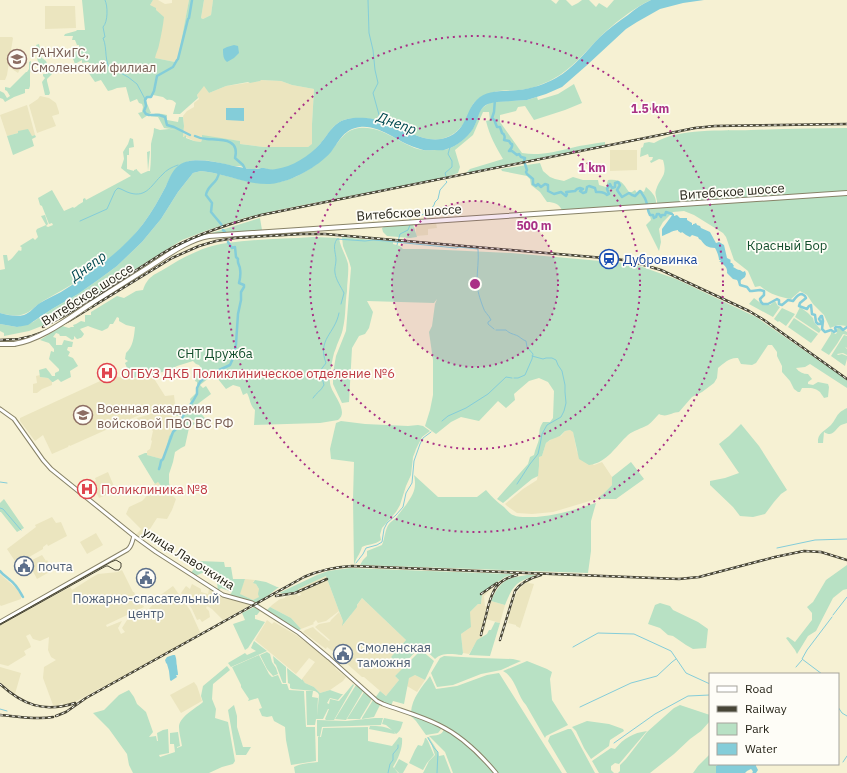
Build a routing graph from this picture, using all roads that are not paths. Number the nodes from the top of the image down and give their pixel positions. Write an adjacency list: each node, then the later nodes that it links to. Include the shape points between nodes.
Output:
1 (847, 193): 2 (main road, Витебское шоссе, bridge, via 209,236 189,242 34,338 18,343)
2 (0, 344)
3 (0, 409): 4 (main road, улица Лавочкина, via 14,419 51,469)
4 (134, 536): 5 (main road, via 127,550); 6 (main road, улица Лавочкина, via 223,595 252,603 291,628 371,696 383,704 440,726 469,745)
5 (0, 622)
6 (496, 773)

